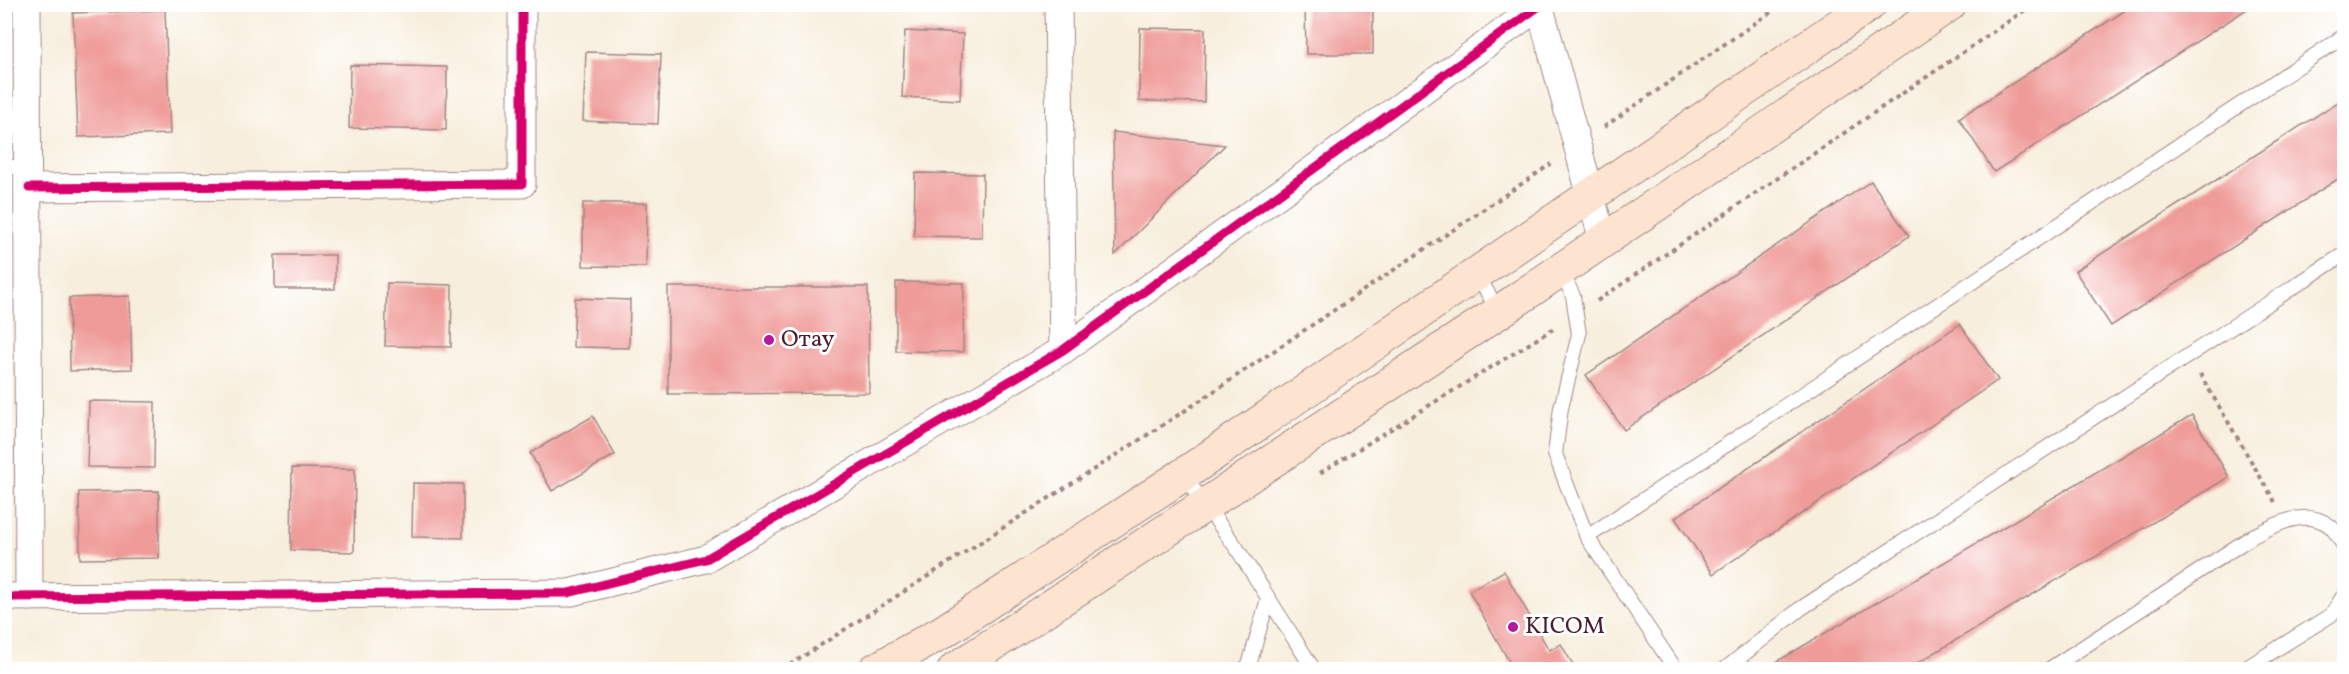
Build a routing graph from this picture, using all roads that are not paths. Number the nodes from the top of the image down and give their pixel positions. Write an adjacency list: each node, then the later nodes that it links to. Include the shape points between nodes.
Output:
1 (27, 4): 8 (street)
2 (522, 4): 8 (street, via 522,184)
3 (1058, 4): 15 (street)
4 (1870, 4): 9 (main road)
5 (1950, 4): 10 (main road)
6 (1540, 5): 9 (street); 15 (street)
7 (2344, 36): 18 (lane)
8 (21, 174): 21 (street)
9 (1592, 194): 10 (street); 13 (main road)
10 (1603, 241): 12 (main road)
11 (2344, 254): 28 (lane, via 1800,609)
12 (1561, 270): 14 (main road); 18 (lane, via 1573,296 1579,334 1561,408 1555,454)
13 (1476, 273): 14 (lane); 16 (main road)
14 (1499, 312): 17 (main road)
15 (1063, 350): 21 (street, via 706,559 568,593)
16 (1183, 475): 17 (lane); 24 (main road, via 944,631)
17 (1203, 504): 22 (lane); 25 (main road)
18 (1587, 537): 27 (lane)
19 (2344, 546): 29 (lane, via 2330,526 2313,519 2286,520 2253,537)
20 (2344, 595): 30 (lane, via 2331,615)
21 (17, 597)
22 (1268, 599): 23 (lane); 26 (lane)
23 (1248, 668)
24 (875, 669)
25 (954, 669)
26 (1314, 669)
27 (1676, 669)
28 (1724, 669)
29 (2048, 669)
30 (2243, 669)

